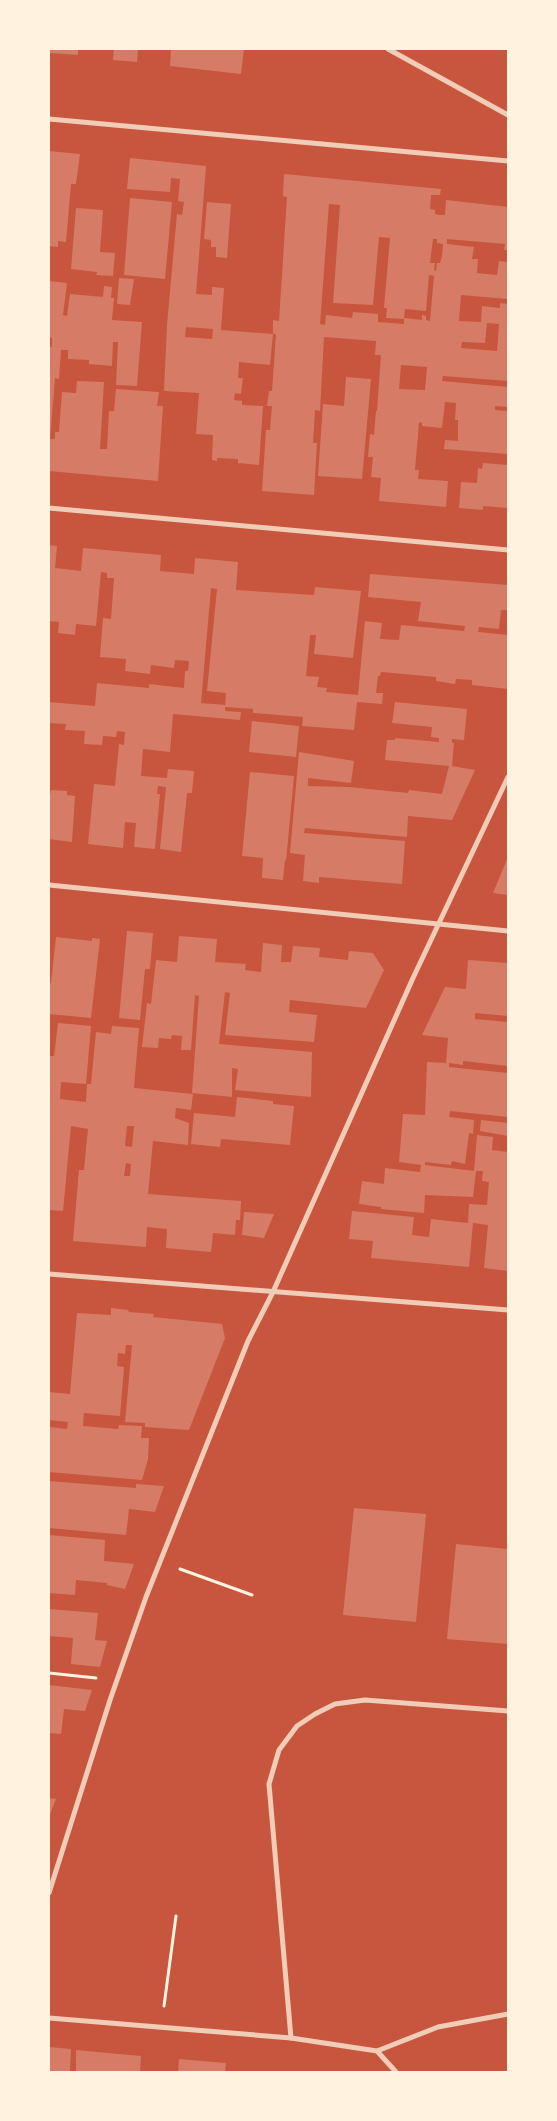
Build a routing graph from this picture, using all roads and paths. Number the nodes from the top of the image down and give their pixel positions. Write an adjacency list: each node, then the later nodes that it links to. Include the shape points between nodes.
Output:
1 (388, 49): 2 (street)
2 (508, 116)
3 (49, 119): 4 (street)
4 (508, 161)
5 (49, 508): 6 (street)
6 (508, 550)
7 (508, 776): 9 (street)
8 (49, 885): 9 (street)
9 (438, 925): 10 (street); 12 (street)
10 (508, 931)
11 (49, 1274): 12 (street)
12 (273, 1292): 13 (street); 14 (street, via 248,1340)
13 (508, 1310)
14 (160, 1562): 15 (path); 17 (street)
15 (252, 1595)
16 (49, 1673): 17 (path)
17 (116, 1680): 19 (street)
18 (508, 1711): 24 (street, via 365,1700 336,1704 297,1726 279,1750 269,1784)
19 (49, 1893)
20 (176, 1916): 23 (path)
21 (508, 2014): 25 (street, via 438,2027)
22 (49, 2018): 23 (street)
23 (161, 2029): 24 (street)
24 (290, 2038): 25 (street)
25 (377, 2051): 26 (street)
26 (396, 2072)

